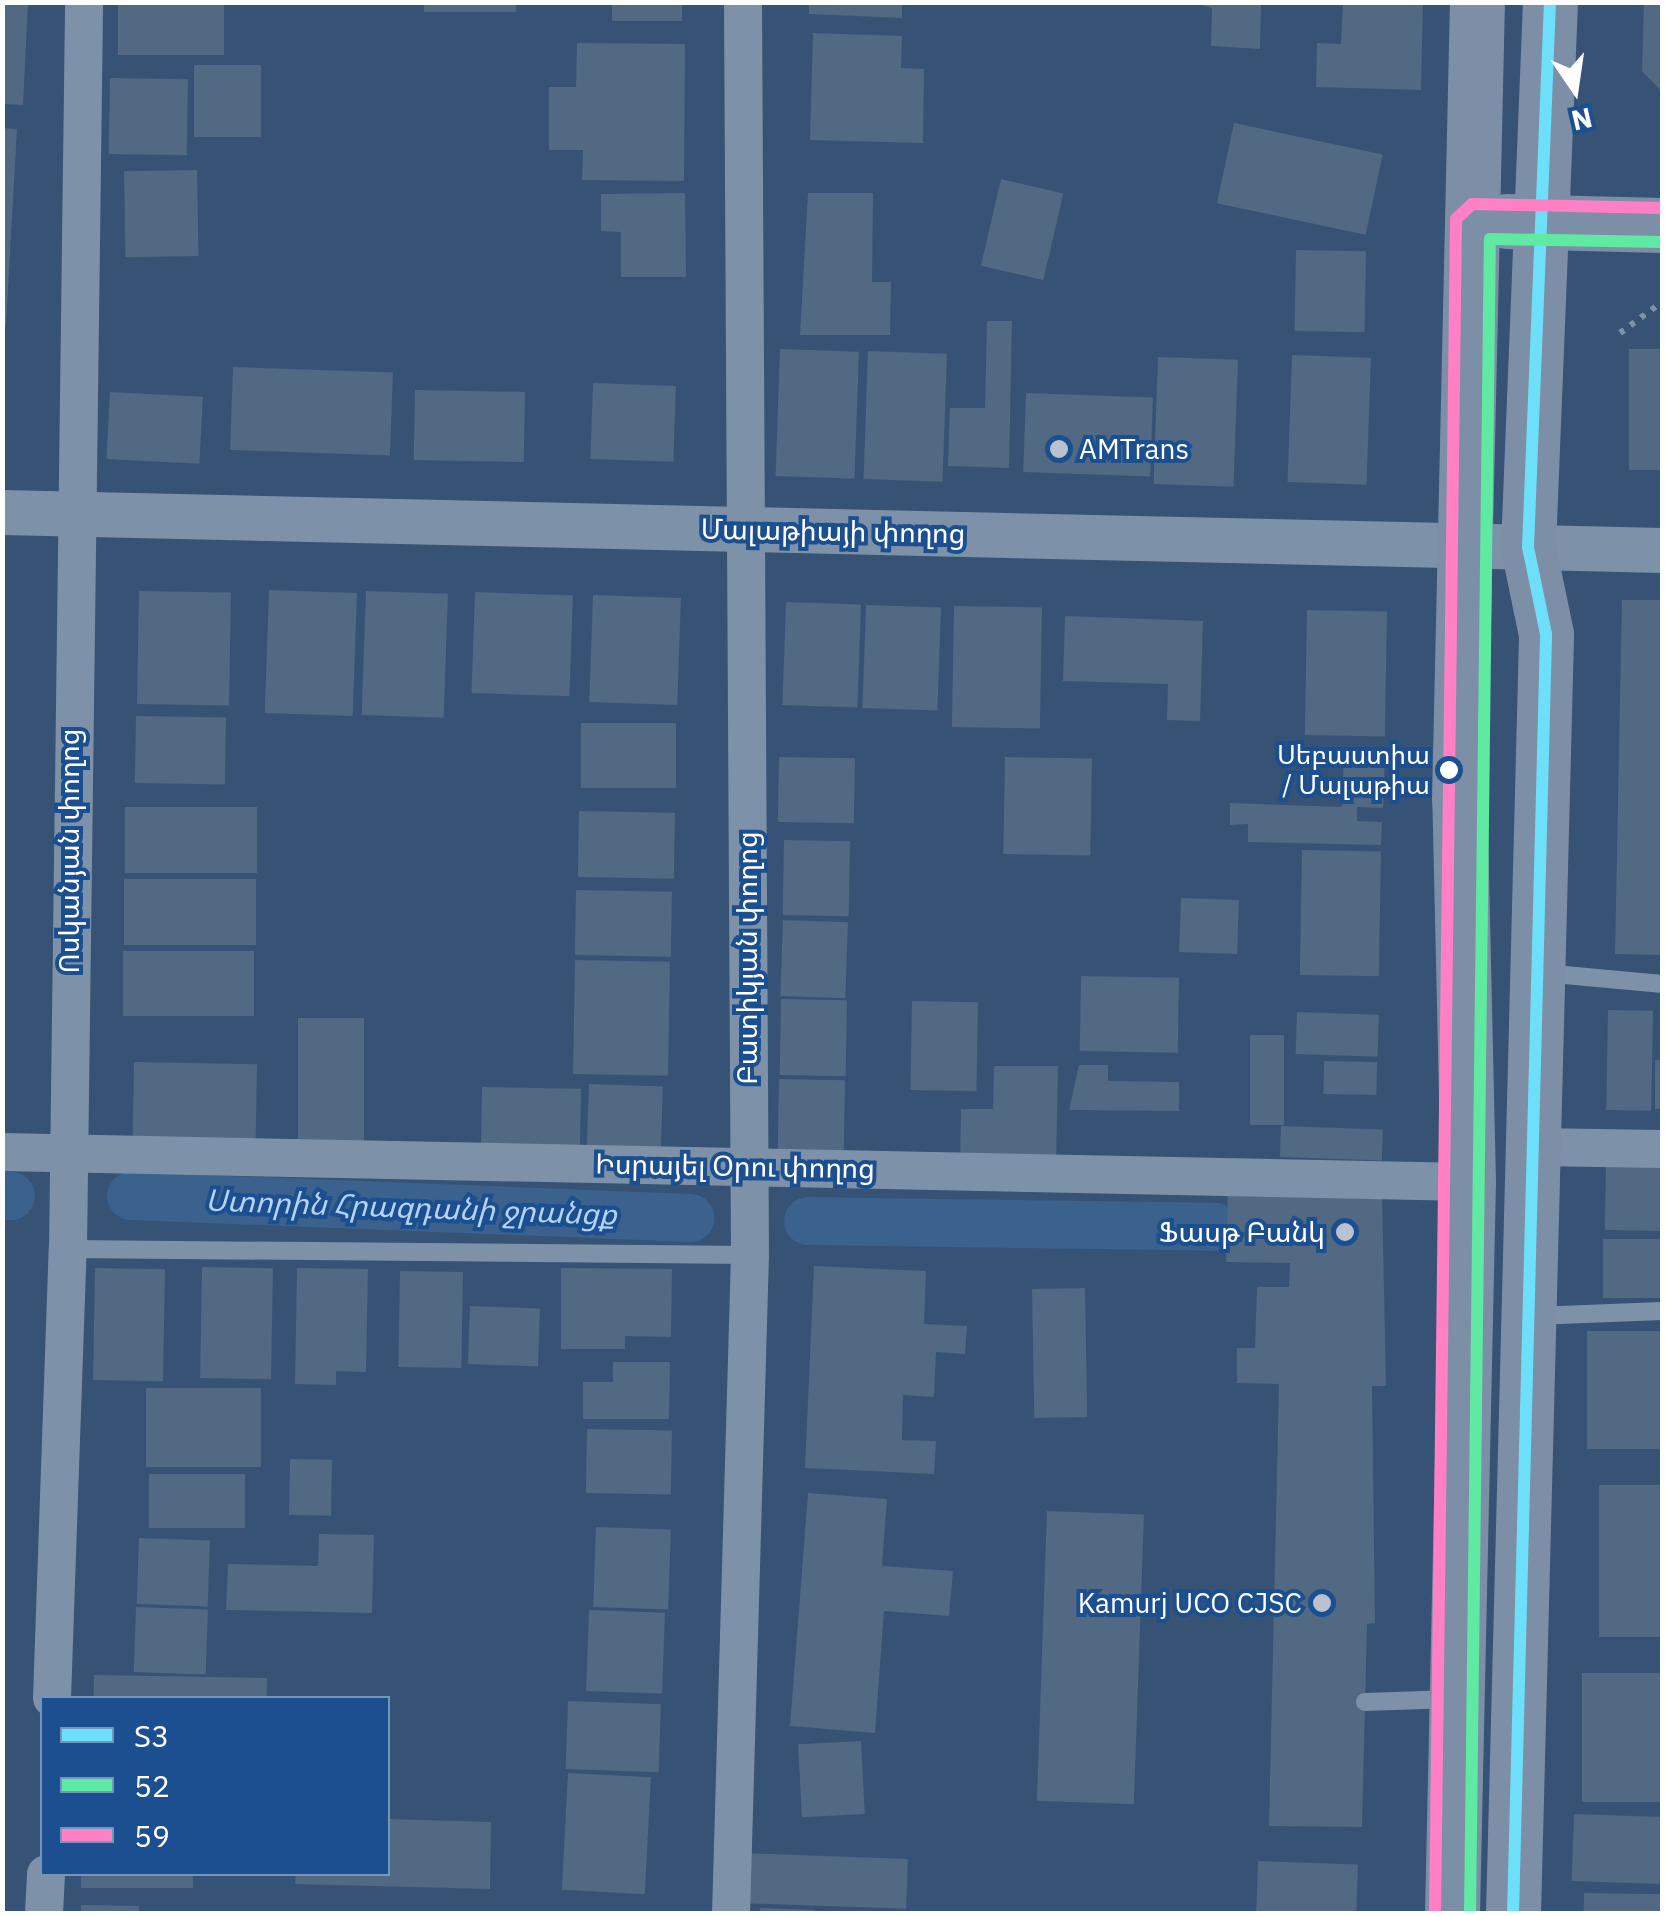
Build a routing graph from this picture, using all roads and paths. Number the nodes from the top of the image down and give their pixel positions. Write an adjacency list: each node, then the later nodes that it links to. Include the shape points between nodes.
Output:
1 (84, 2): 11 (street, Ոսկանյան փողոց)
2 (743, 2): 12 (street, Բատիկյան փողոց)
3 (1477, 2): 5 (main road)
4 (1550, 2): 6 (main road)
5 (1472, 220): 6 (main road); 13 (main road)
6 (1542, 220): 7 (main road); 14 (main road)
7 (1662, 225)
8 (1662, 302): 9 (path)
9 (1620, 333)
10 (2, 512): 11 (street, Մալաթիայի փողոց)
11 (70, 514): 12 (street, Մալաթիայի փողոց); 19 (street, Ոսկանյան փողոց)
12 (750, 529): 13 (street, Մալաթիայի փողոց); 22 (street, Բատիկյան փողոց)
13 (1465, 544): 14 (street, Մալաթիայի փողոց); 23 (main road, via 1459,800)
14 (1528, 547): 15 (street, Մալաթիայի փողոց); 16 (main road, via 1546,634)
15 (1662, 550)
16 (1537, 972): 17 (lane); 18 (main road)
17 (1662, 984)
18 (1534, 1147): 20 (street); 27 (main road)
19 (67, 1149): 21 (street, Իսրայել Օրու փողոց); 22 (street, Իսրայել Օրու փողոց); 24 (street, Ոսկանյան փողոց)
20 (1662, 1149)
21 (2, 1152)
22 (745, 1166): 23 (street, Իսրայել Օրու փողոց); 25 (street, Բատիկյան փողոց)
23 (1468, 1182): 29 (main road)
24 (68, 1248): 25 (lane); 28 (street, Ոսկանյան փողոց)
25 (750, 1254): 33 (street, Բատիկյան փողոց)
26 (1662, 1312): 27 (lane)
27 (1528, 1316): 35 (main road)
28 (52, 1696)
29 (1459, 1698): 30 (lane); 34 (main road)
30 (1365, 1702)
31 (46, 1876): 32 (street)
32 (44, 1914)
33 (731, 1914)
34 (1452, 1914)
35 (1513, 1914)

